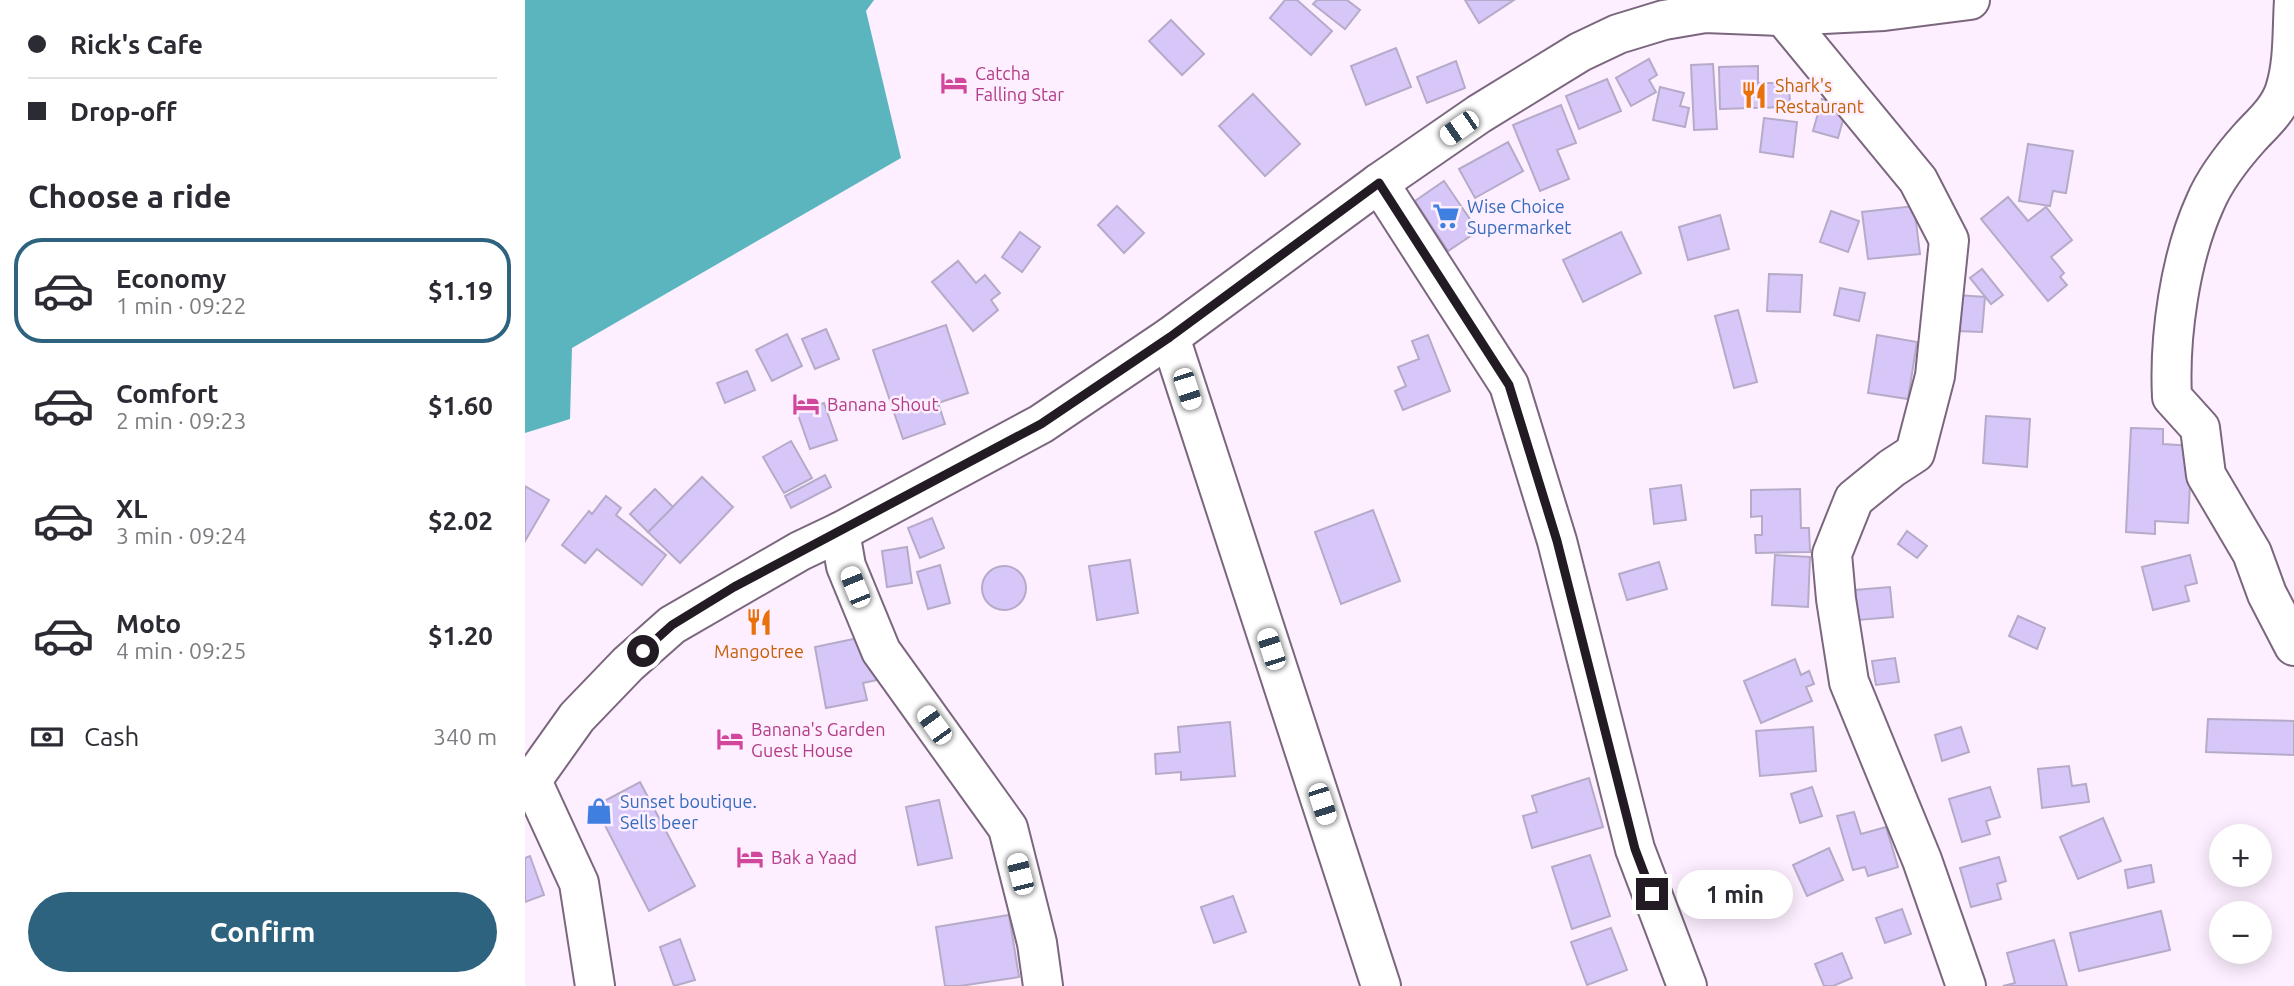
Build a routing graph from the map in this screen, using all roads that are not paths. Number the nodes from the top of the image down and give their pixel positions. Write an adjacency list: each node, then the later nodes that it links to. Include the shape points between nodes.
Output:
1 (1969, 0): 3 (street, via 1884,11)
2 (2294, 0): 7 (street, via 2285,92 2205,202 2188,248 2170,361 2172,397 2200,428 2206,475 2252,553)
3 (1783, 16): 4 (street, via 1705,13 1618,34 1490,107); 13 (street, via 1918,180 1949,240 1935,376 1915,453 1854,499 1832,554 1849,682 1922,860)
4 (1379, 183): 5 (street); 12 (street, via 1509,385 1557,541 1635,849)
5 (1170, 337): 6 (street, via 1041,424); 11 (street)
6 (840, 532): 8 (street, via 672,625 577,717); 10 (street, via 846,566 881,651 1008,828)
7 (2294, 646)
8 (528, 785): 9 (street, via 579,883)
9 (595, 986)
10 (1043, 986)
11 (1381, 986)
12 (1687, 986)
13 (1966, 986)

